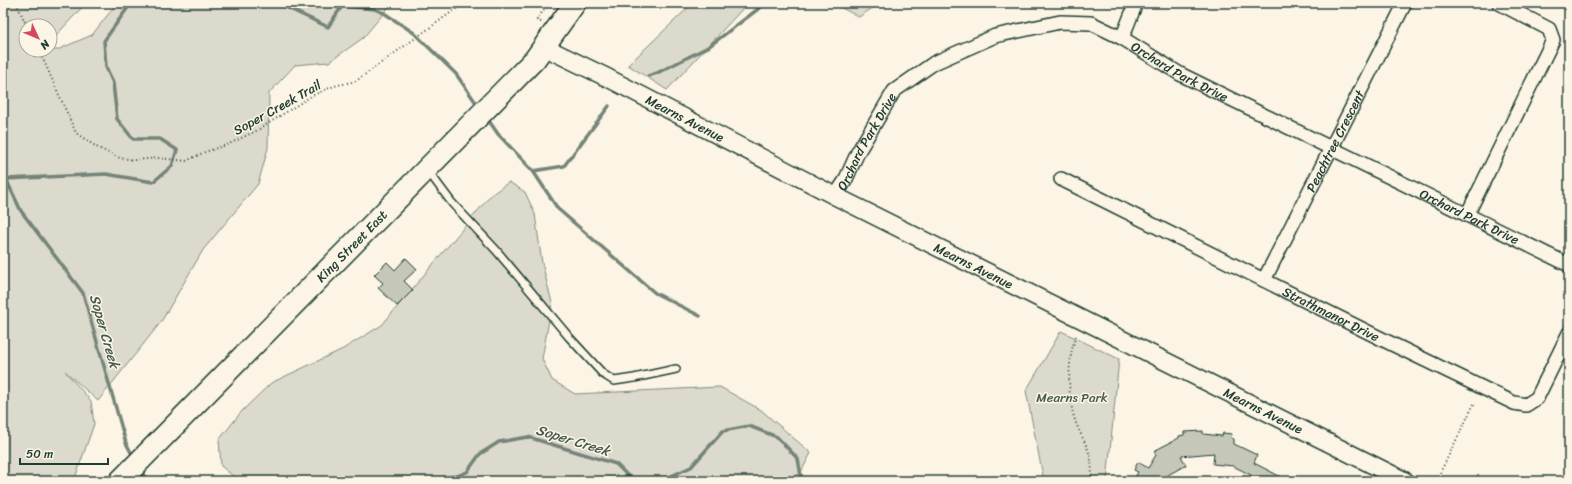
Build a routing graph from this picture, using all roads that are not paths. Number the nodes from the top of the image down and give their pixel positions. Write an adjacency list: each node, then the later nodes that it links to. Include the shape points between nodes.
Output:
1 (575, 3): 6 (main road, King Street East)
2 (1136, 3): 5 (street)
3 (1405, 3): 7 (street, Peachtree Crescent)
4 (1499, 3): 11 (street, via 1549,30 1553,40)
5 (1122, 38): 7 (street, Orchard Park Drive, via 1180,74); 10 (street, Orchard Park Drive, via 1091,23 1060,22 995,36 934,63 894,91 858,152 845,181)
6 (544, 47): 8 (main road, King Street East); 10 (street, Mearns Avenue)
7 (1332, 148): 11 (street, Orchard Park Drive); 13 (street, Peachtree Crescent)
8 (427, 169): 15 (lane, via 452,203 603,374 614,381); 16 (main road, King Street East)
9 (1061, 179): 13 (street, Strathmanor Drive)
10 (834, 196): 17 (street, Mearns Avenue)
11 (1467, 215): 12 (street, Orchard Park Drive)
12 (1569, 265)
13 (1264, 280): 14 (street, Strathmanor Drive, via 1482,388 1526,406 1537,398)
14 (1569, 332)
15 (676, 369)
16 (120, 481)
17 (1405, 481)

